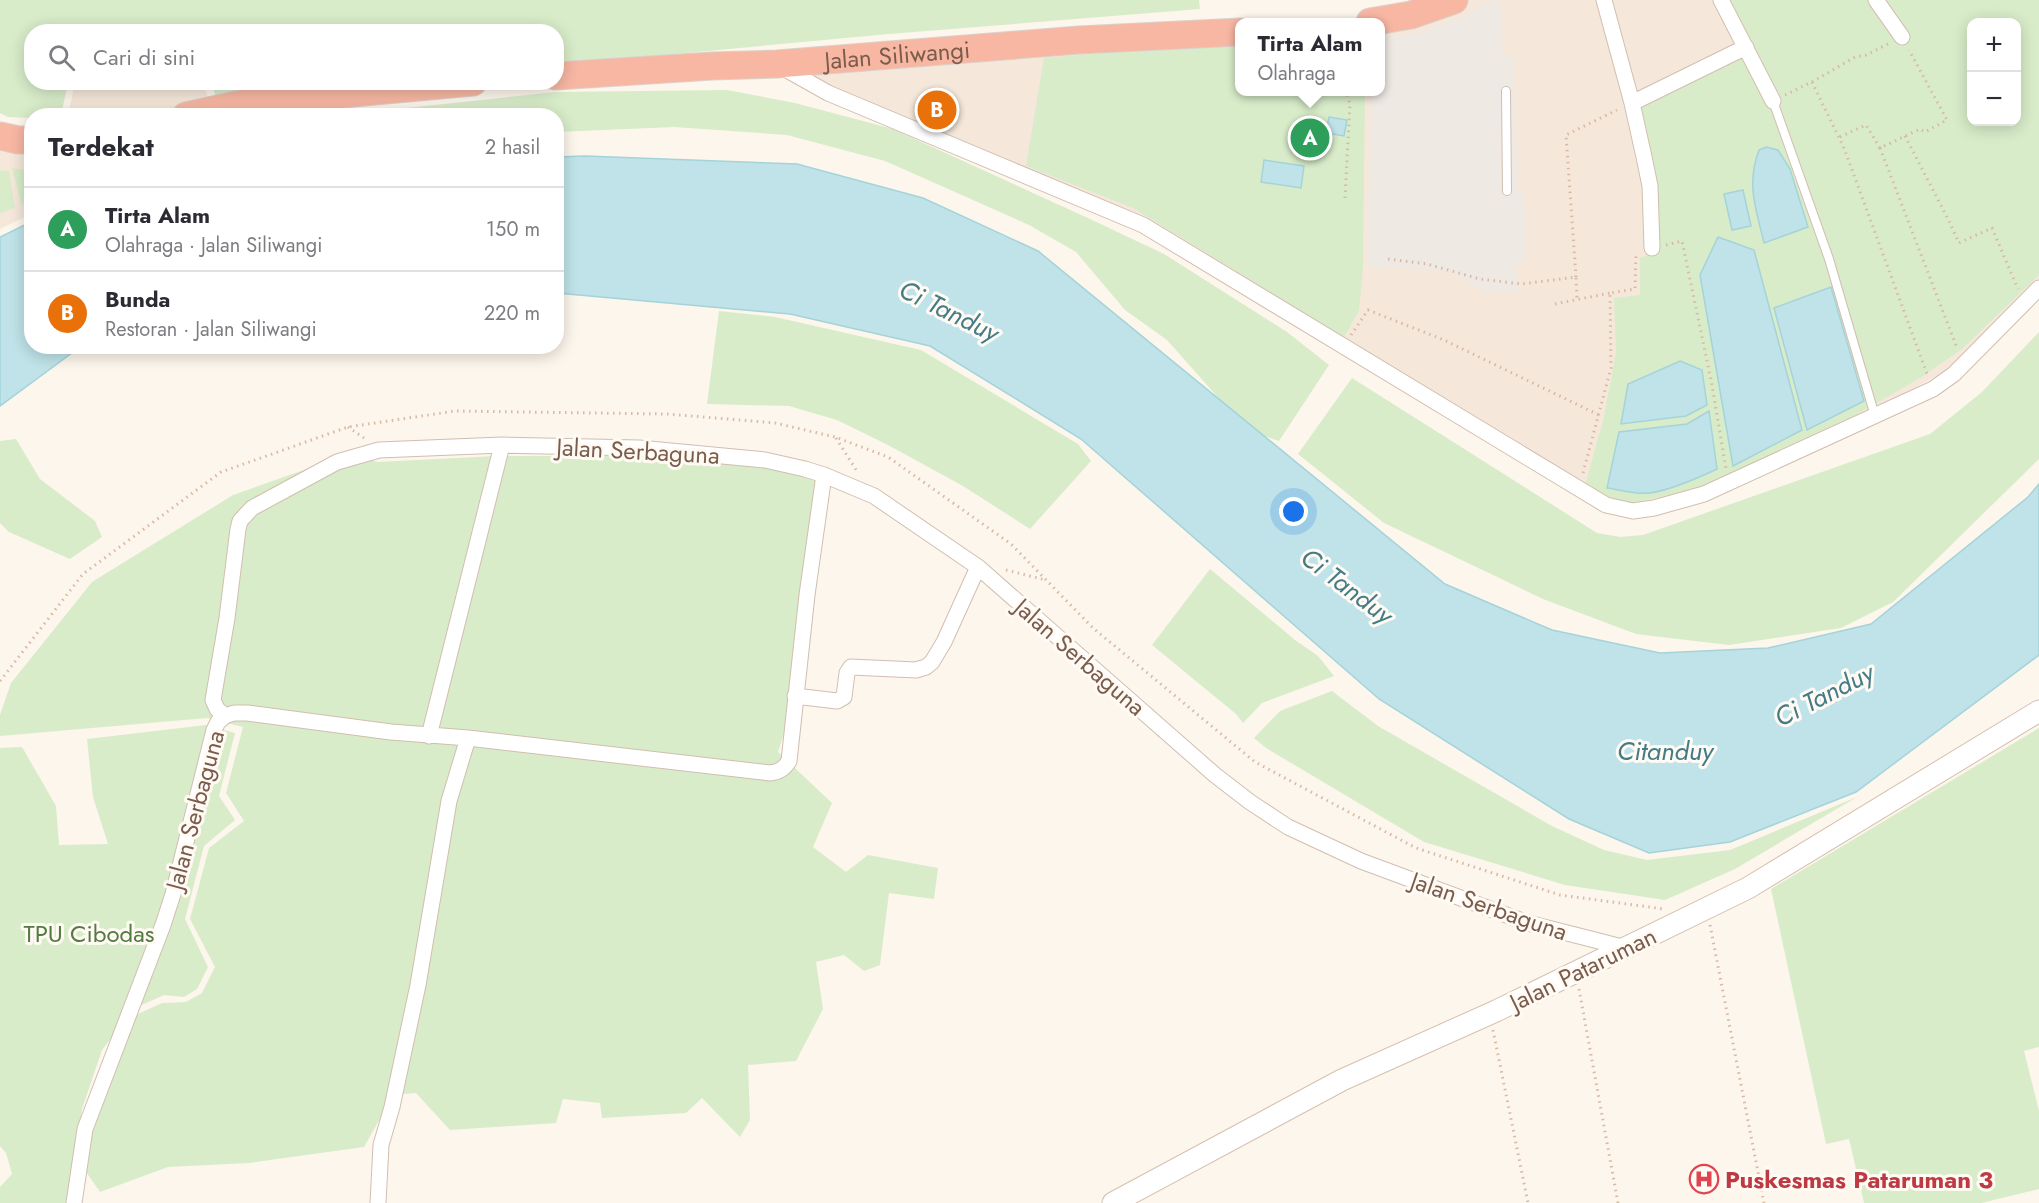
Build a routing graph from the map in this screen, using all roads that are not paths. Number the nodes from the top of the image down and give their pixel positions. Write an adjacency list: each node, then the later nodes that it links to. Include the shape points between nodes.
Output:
1 (1454, 0): 5 (highway, via 1412,15)
2 (1604, 0): 14 (street)
3 (1721, 0): 8 (street)
4 (1876, 0): 7 (street)
5 (1385, 20)
6 (1235, 32): 9 (highway, Jalan Siliwangi, via 1079,40)
7 (1902, 37)
8 (1746, 47): 13 (street); 14 (street)
9 (777, 64): 10 (highway, Jalan Siliwangi); 21 (street, via 828,93 1131,219 1605,505 1632,511 1704,494)
10 (564, 75)
11 (390, 90): 15 (highway)
12 (1506, 91): 18 (lane)
13 (1773, 101): 21 (lane, via 1829,259)
14 (1632, 103): 19 (street, via 1650,186)
15 (225, 108)
16 (0, 136): 17 (highway)
17 (24, 140)
18 (1507, 191)
19 (1652, 248)
20 (2039, 288): 21 (street, via 1954,374 1933,389)
21 (1875, 417)
22 (502, 445): 23 (street, Jalan Serbaguna, via 639,448 754,459); 27 (street, Jalan Serbaguna, via 379,450 337,462 252,508 238,529 213,700); 28 (street)
23 (824, 475): 24 (street, Jalan Serbaguna, via 873,496); 25 (street)
24 (978, 567): 25 (street, via 944,642 926,667 851,667 844,697 837,701); 30 (street, Jalan Serbaguna, via 1215,775 1288,827 1361,861 1508,916)
25 (795, 696): 29 (street, via 789,761 784,769 770,773)
26 (2039, 711): 30 (street, Jalan Pataruman, via 1748,888)
27 (225, 716): 28 (street, via 247,713); 31 (street, Jalan Serbaguna, via 214,730 163,925 85,1129)
28 (429, 736): 29 (street)
29 (468, 738): 32 (street, via 449,801 418,985 381,1145)
30 (1626, 948): 33 (street, Jalan Pataruman, via 1342,1080)
31 (74, 1203)
32 (378, 1203)
33 (1113, 1203)

